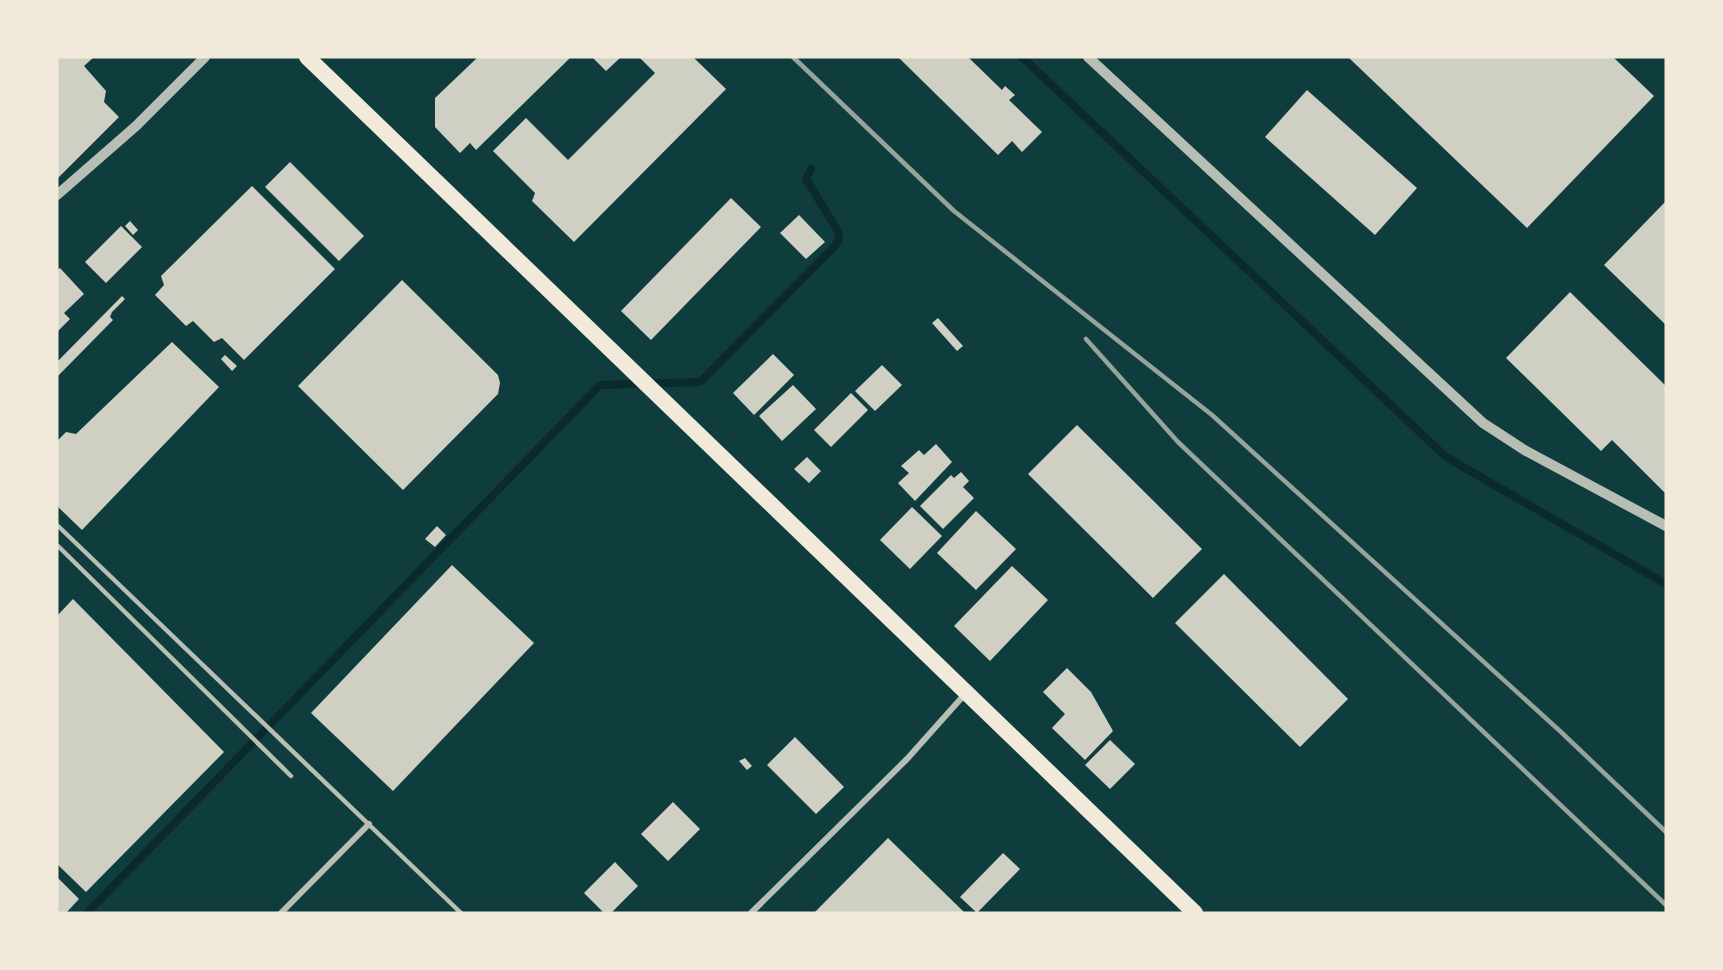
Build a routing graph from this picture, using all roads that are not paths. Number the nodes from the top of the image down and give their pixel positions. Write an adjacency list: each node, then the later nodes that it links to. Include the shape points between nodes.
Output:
1 (205, 57): 4 (street, via 136,126)
2 (307, 57): 8 (highway)
3 (1088, 57): 6 (street, via 1482,423)
4 (57, 195)
5 (57, 525): 10 (lane)
6 (1666, 526)
7 (57, 545): 9 (lane)
8 (966, 693): 13 (street, via 907,759); 14 (highway)
9 (291, 776)
10 (369, 824): 11 (street); 12 (lane)
11 (281, 913)
12 (461, 913)
13 (751, 913)
14 (1195, 913)

